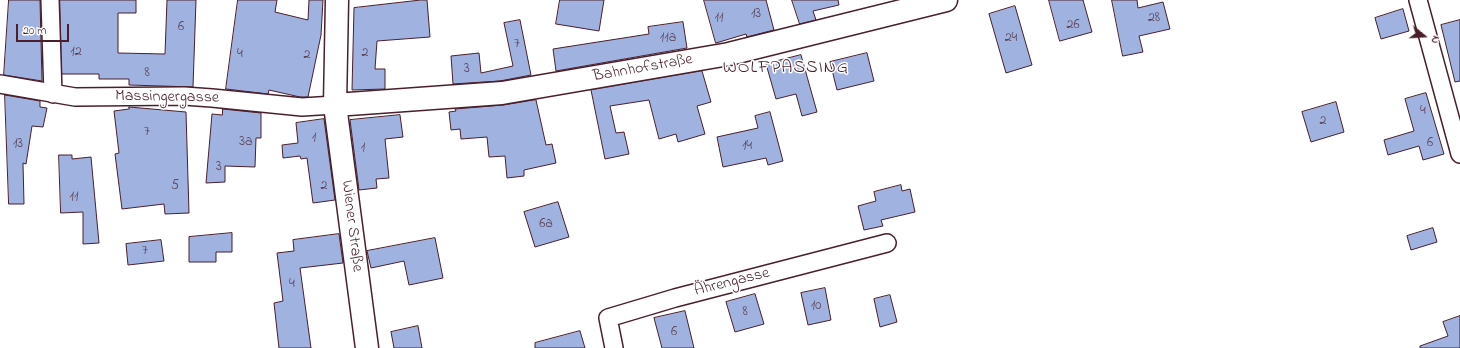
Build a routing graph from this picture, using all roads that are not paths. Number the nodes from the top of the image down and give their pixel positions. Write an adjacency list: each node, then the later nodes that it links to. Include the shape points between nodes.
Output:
1 (50, 0): 6 (street)
2 (337, 0): 7 (street, Wiener Straße)
3 (946, 0): 7 (street, Bahnhofstraße, via 721,56 502,93)
4 (1418, 0): 8 (street)
5 (0, 84): 6 (street, Massingergasse)
6 (53, 94): 7 (street, Massingergasse, via 75,97 184,96 302,107)
7 (336, 105): 10 (street, Wiener Straße)
8 (1460, 154)
9 (887, 243): 11 (street, Ährengasse, via 608,318)
10 (367, 348)
11 (614, 348)

